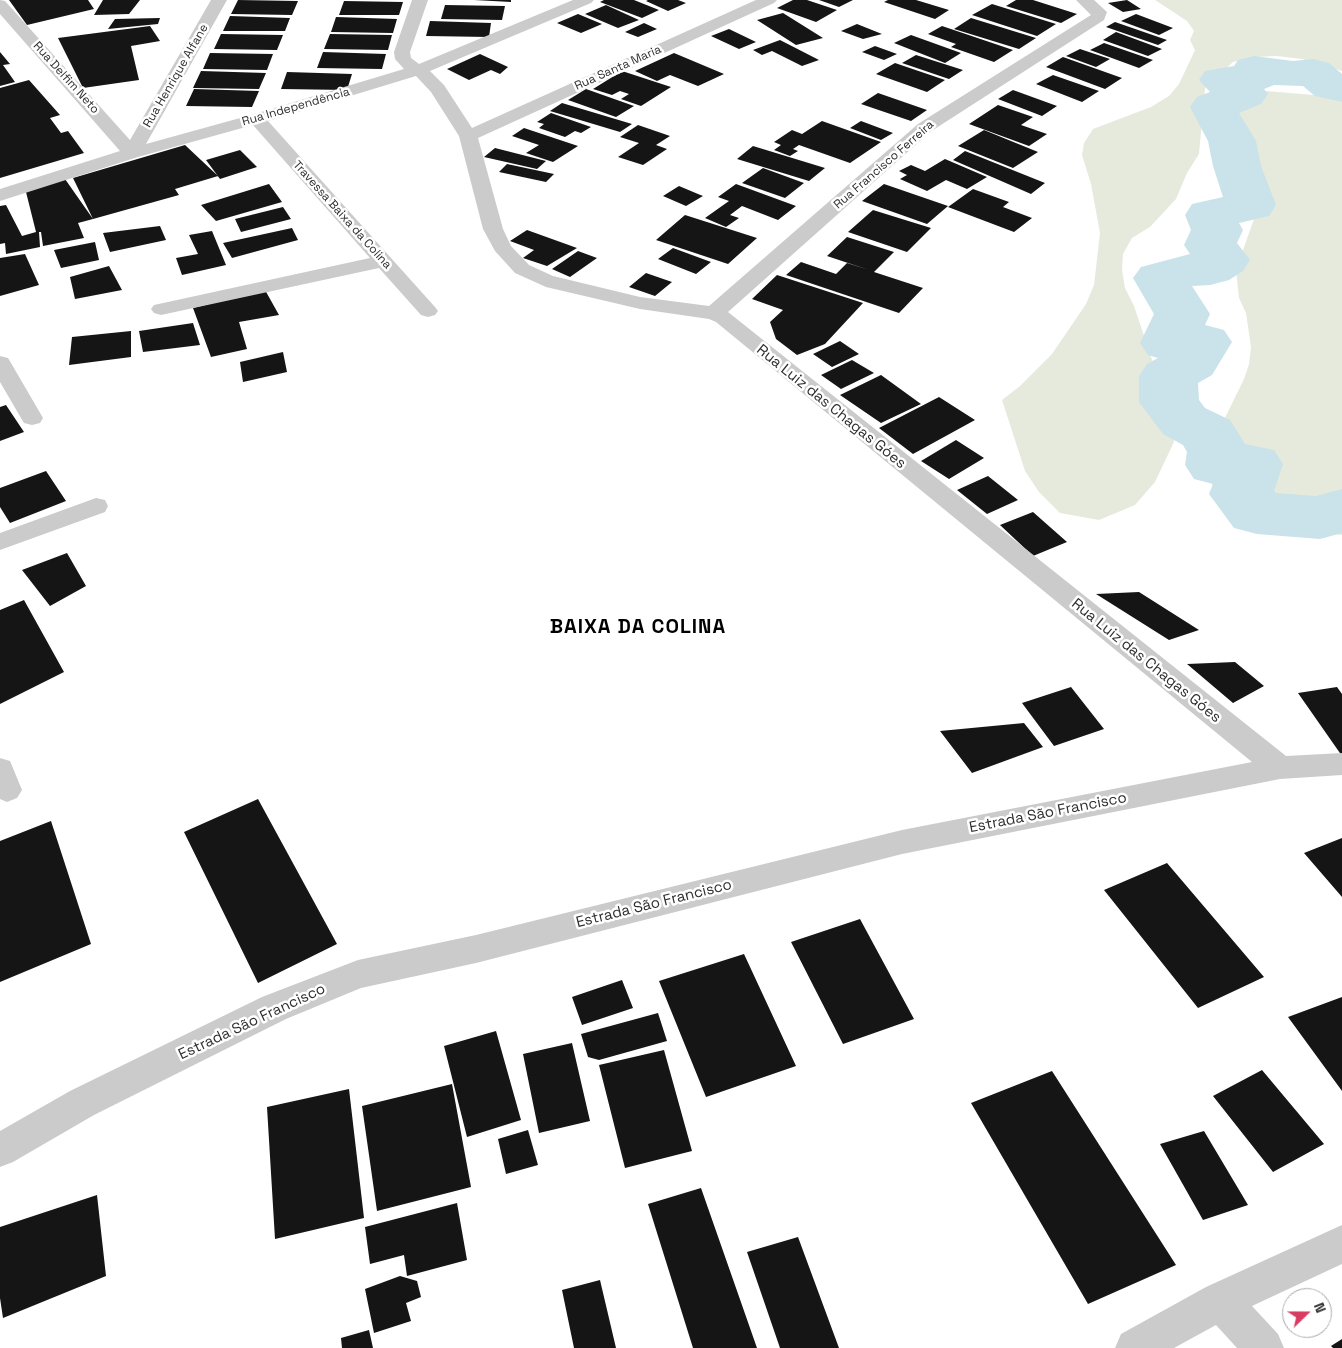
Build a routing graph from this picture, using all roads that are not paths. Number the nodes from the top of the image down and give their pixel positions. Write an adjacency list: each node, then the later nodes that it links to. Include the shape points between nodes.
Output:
1 (219, 0): 10 (street, Rua Henrique Alfane)
2 (420, 0): 7 (street, Rua Luiz das Chagas Góes, via 402,52 406,63)
3 (586, 0): 7 (street, Rua Independência)
4 (769, 0): 9 (street, Rua Santa Maria)
5 (1084, 0): 15 (street, Rua Francisco Ferreira, via 1099,12 1098,17 924,128)
6 (0, 4): 10 (street, Rua Delfim Neto)
7 (419, 70): 8 (street, Rua Independência); 9 (street, Rua Luiz das Chagas Góes, via 438,89)
8 (257, 119): 10 (street, Rua Independência); 12 (street, Travessa Baixa da Colina)
9 (468, 136): 15 (street, Rua Luiz das Chagas Góes, via 494,229 502,247 522,269 546,281 640,303)
10 (132, 153): 11 (street, Rua Independência)
11 (0, 195)
12 (383, 261): 13 (street); 14 (street, Travessa Baixa da Colina)
13 (161, 309)
14 (428, 311)
15 (714, 313): 21 (street, Rua Luiz das Chagas Góes)
16 (0, 363): 17 (street)
17 (32, 418)
18 (96, 506): 19 (street)
19 (0, 542)
20 (1342, 764): 21 (street, Estrada São Francisco)
21 (1280, 768): 22 (street, Estrada São Francisco, via 902,842 476,949 358,974 257,1016 82,1103)
22 (0, 1150)
23 (1342, 1244): 24 (street)
24 (1220, 1301): 25 (street); 26 (street)
25 (1136, 1348)
26 (1264, 1348)

